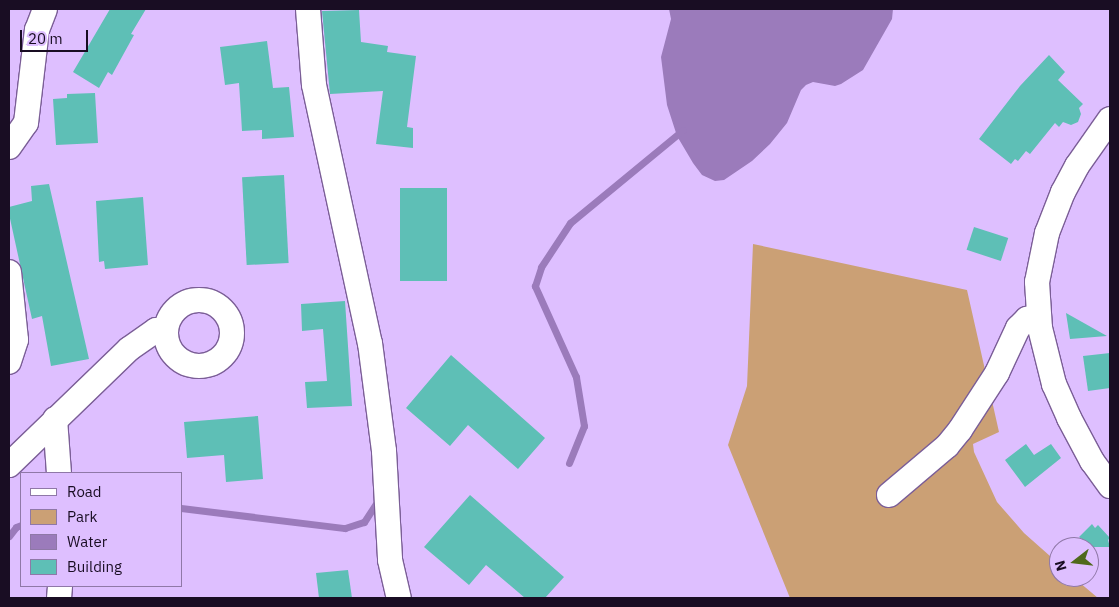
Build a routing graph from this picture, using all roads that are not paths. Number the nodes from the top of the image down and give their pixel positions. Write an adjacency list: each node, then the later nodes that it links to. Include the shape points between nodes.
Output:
1 (45, 9): 4 (street, via 37,30 26,123)
2 (308, 9): 14 (street, via 314,85 370,343 383,442 390,560)
3 (1110, 119): 6 (street, via 1072,175 1047,233 1037,282)
4 (9, 147)
5 (9, 272): 8 (street, via 16,340)
6 (1039, 316): 12 (street, via 1044,349 1061,404 1092,461); 13 (street, via 1026,319 1018,328 993,381 947,446)
7 (166, 331): 9 (street, via 156,330 143,338)
8 (9, 362)
9 (55, 419): 10 (street); 11 (street)
10 (9, 465)
11 (59, 472)
12 (1110, 486)
13 (889, 495)
14 (399, 598)

